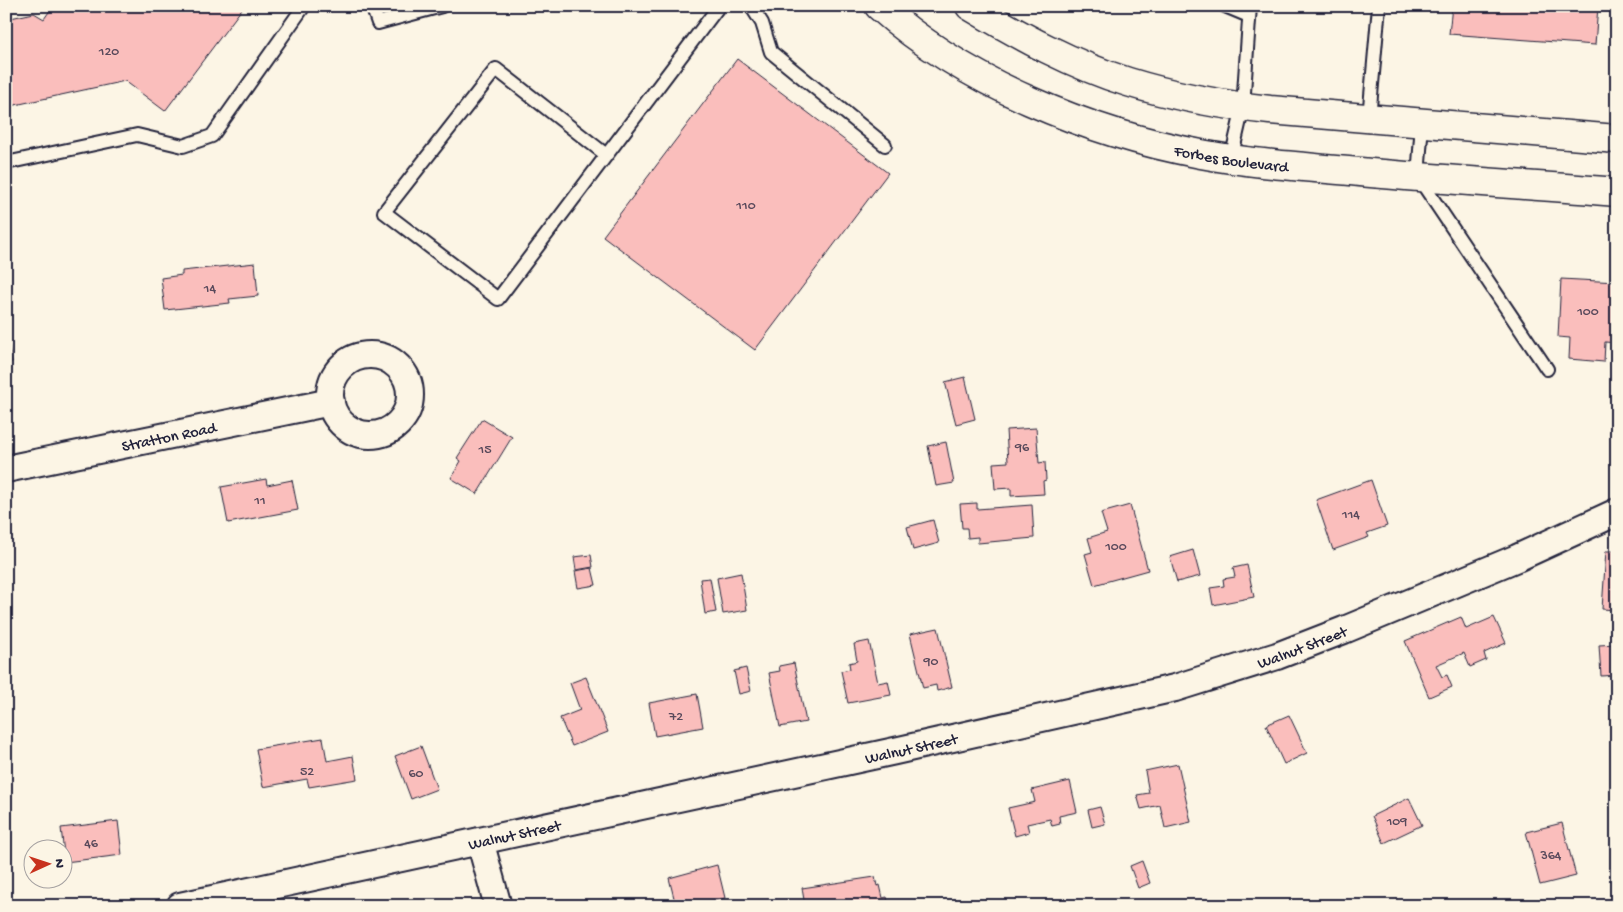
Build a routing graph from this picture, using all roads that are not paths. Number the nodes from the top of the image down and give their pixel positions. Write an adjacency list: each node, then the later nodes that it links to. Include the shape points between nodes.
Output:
1 (304, 6): 18 (lane, via 212,136 183,146 137,136)
2 (372, 6): 3 (lane, via 378,23)
3 (442, 6)
4 (719, 6): 16 (lane)
5 (751, 6): 15 (lane, via 762,23 771,52)
6 (879, 6): 17 (street, Forbes Boulevard, via 931,48 1029,100 1114,132)
7 (970, 6): 11 (street, via 1059,54 1128,82)
8 (1225, 6): 10 (lane)
9 (1379, 6): 12 (lane)
10 (1250, 11): 11 (lane)
11 (1243, 107): 12 (street); 17 (lane)
12 (1369, 118): 13 (street)
13 (1422, 123): 14 (street); 19 (lane)
14 (1617, 139)
15 (885, 145)
16 (606, 154): 16 (lane, via 498,299 384,212 496,69)
17 (1231, 159): 19 (street, Forbes Boulevard)
18 (6, 163)
19 (1418, 177): 20 (street, Forbes Boulevard); 21 (lane)
20 (1617, 192)
21 (1547, 369)
22 (331, 402): 23 (street, Stratton Road)
23 (6, 469)
24 (1617, 512): 25 (street, Walnut Street, via 1518,558 1344,630 1277,656 1175,688)
25 (480, 842): 26 (street, Walnut Street); 27 (street)
26 (180, 906)
27 (498, 906)

